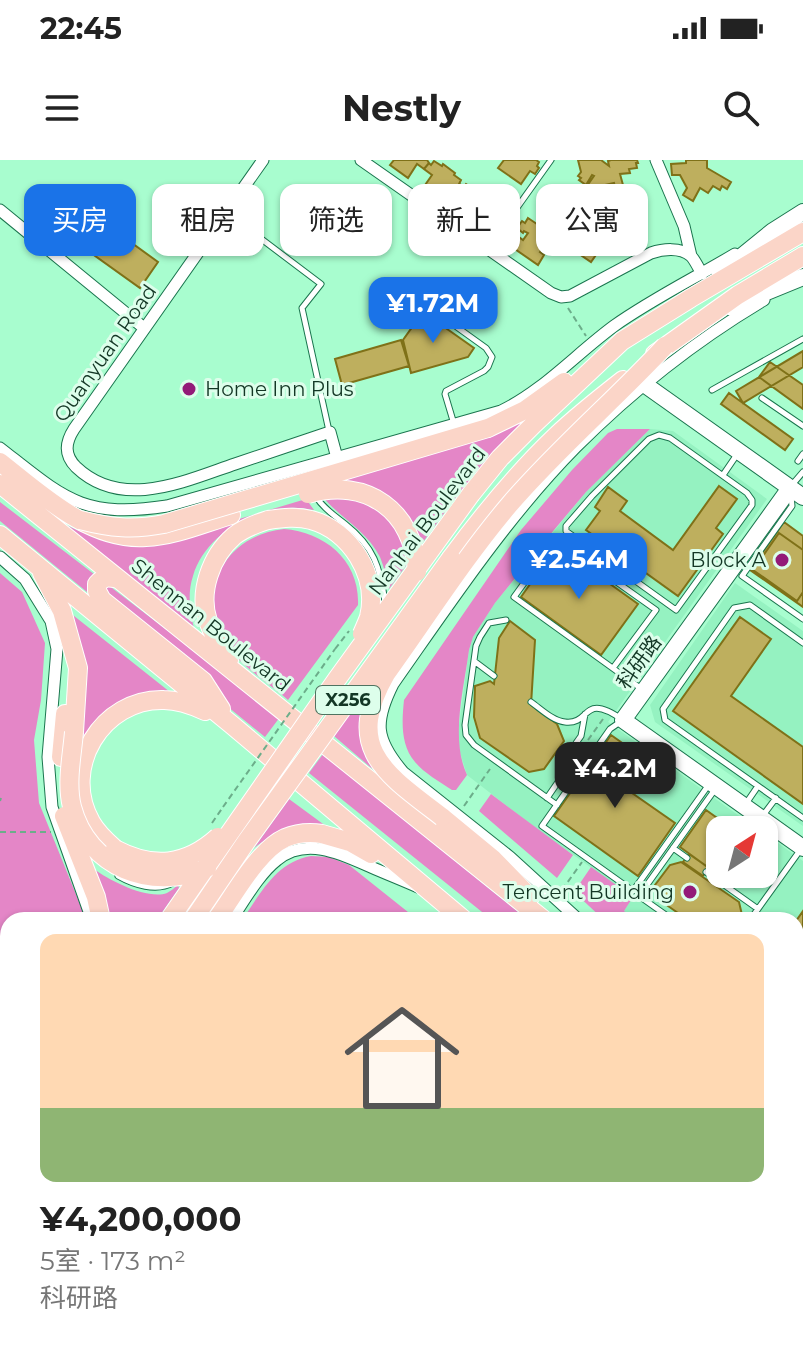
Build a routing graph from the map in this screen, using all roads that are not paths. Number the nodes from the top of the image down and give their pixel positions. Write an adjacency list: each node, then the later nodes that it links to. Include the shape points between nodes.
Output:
1 (263, 160): 5 (street, Quanyuan Road)
2 (361, 160): 6 (street)
3 (551, 160): 7 (lane)
4 (656, 160): 15 (street)
5 (246, 184)
6 (408, 193)
7 (520, 204)
8 (0, 210): 22 (street)
9 (803, 212): 10 (street)
10 (773, 231): 17 (street); 19 (street)
11 (803, 232): 19 (main road, Nanhai Boulevard / X256)
12 (264, 241): 31 (lane, via 321,284 302,308)
13 (195, 256): 22 (street, Quanyuan Road)
14 (498, 256): 15 (street, via 561,297 651,253 673,249)
15 (691, 256): 17 (street)
16 (803, 256): 21 (main road, Nanhai Boulevard / X256)
17 (702, 274): 29 (street, via 640,309 516,404)
18 (803, 277): 21 (street); 26 (street, via 705,336)
19 (691, 298): 24 (main road, Nanhai Boulevard / X256)
20 (422, 302): 29 (lane, via 492,357 480,374 446,391)
21 (710, 315): 25 (main road, Nanhai Boulevard / X256)
22 (144, 328): 31 (street, Quanyuan Road, via 67,441 70,459 98,482 131,490 167,486)
23 (803, 339): 27 (lane)
24 (622, 341): 43 (main road, bridge, via 525,410 488,428 164,524 122,529); 57 (main road, Nanhai Boulevard / X256, bridge, via 500,458)
25 (665, 346): 50 (main road, Nanhai Boulevard / X256, bridge, via 526,467); 102 (main road, bridge, via 508,506 386,674 370,707 370,739 385,770 493,859)
26 (644, 384): 33 (street); 52 (street, via 576,447 524,506)
27 (712, 390)
28 (762, 398): 30 (lane)
29 (454, 425): 35 (street)
30 (803, 426)
31 (330, 432): 35 (street)
32 (0, 448): 38 (street, via 71,501 110,510 167,506)
33 (739, 452): 40 (lane); 42 (street)
34 (803, 454): 36 (lane)
35 (337, 458): 38 (street)
36 (798, 461)
37 (0, 462): 43 (main road)
38 (303, 468): 52 (lane, via 319,502 368,546 393,615)
39 (803, 472): 42 (lane)
40 (723, 475): 40 (lane, via 670,438 654,436 592,496 566,531 676,610 752,505 750,496)
41 (0, 484): 47 (main road, Shennan Boulevard)
42 (796, 493): 48 (lane, via 742,576); 59 (street, 科研路)
43 (80, 520): 50 (main road, bridge, via 104,531 146,537 326,489 367,494 402,523 416,554 417,578)
44 (0, 535): 46 (main road)
45 (0, 557): 78 (street, via 25,579 51,621 57,649 48,757 52,807)
46 (39, 567): 51 (main road); 63 (main road)
47 (118, 579): 58 (main road, Shennan Boulevard); 63 (main road, via 102,578 97,584 102,600 203,681)
48 (803, 619)
49 (506, 620): 54 (lane, via 489,623 477,641)
50 (397, 631): 77 (main road, Nanhai Boulevard / X256, bridge)
51 (70, 639): 77 (main road, bridge, via 78,668 72,807 97,851 142,876 175,878 208,867); 95 (main road, bridge, via 61,757 63,815)
52 (425, 639): 103 (street, via 382,705 381,740 390,758)
53 (803, 643): 67 (lane, via 750,605 734,608 663,709 665,720)
54 (474, 661): 56 (lane); 68 (lane, via 465,731 469,740)
55 (613, 668): 55 (lane, via 514,597 556,539 656,610); 59 (lane)
56 (494, 676)
57 (337, 679): 58 (main road, bridge, via 369,617 369,583 363,565 341,536 297,517 248,527 233,537 211,568 205,607 212,631); 72 (main road, Nanhai Boulevard / X256, bridge)
58 (246, 681): 101 (main road, Shennan Boulevard)
59 (644, 690): 62 (street, 科研路)
60 (531, 702): 61 (lane, via 562,722)
61 (586, 713): 62 (lane, via 596,708); 64 (lane)
62 (616, 715): 66 (street, 科研路); 70 (lane)
63 (232, 725): 72 (main road, bridge, via 182,702 144,701 126,708 97,731 81,766 80,785 90,821 101,837 144,861 190,857); 92 (main road)
64 (576, 743)
65 (571, 763): 68 (lane)
66 (714, 785): 70 (lane, via 633,891 542,826); 71 (street, 科研路); 79 (lane)
67 (758, 786): 69 (lane); 71 (lane)
68 (547, 798): 70 (lane)
69 (776, 798): 74 (lane); 75 (lane)
70 (557, 805)
71 (744, 806): 73 (street, 科研路)
72 (240, 816): 96 (main road, Nanhai Boulevard / X256, bridge)
73 (757, 816)
74 (763, 816)
75 (803, 818)
76 (778, 831): 80 (street, 科研路)
77 (246, 842): 97 (main road, Nanhai Boulevard / X256, bridge)
78 (66, 847): 81 (lane, via 83,846); 94 (street)
79 (673, 848): 82 (lane); 104 (lane, via 639,896)
80 (802, 848): 93 (lane)
81 (91, 855)
82 (687, 858)
83 (196, 859): 86 (lane, via 208,853)
84 (100, 862): 85 (lane)
85 (108, 869)
86 (232, 869)
87 (186, 870): 88 (lane, via 176,882 156,888)
88 (116, 874)
89 (244, 877): 90 (lane)
90 (256, 885): 92 (street, via 279,858 316,847); 99 (street)
91 (728, 888): 93 (lane)
92 (432, 894): 98 (main road, bridge, via 350,842 298,834 277,843); 100 (main road)
93 (758, 909): 105 (lane)
94 (89, 912)
95 (99, 912)
96 (174, 912)
97 (198, 912)
98 (222, 912)
99 (237, 912)
100 (454, 912)
101 (534, 912)
102 (543, 912)
103 (570, 912)
104 (662, 912)
105 (756, 912)

